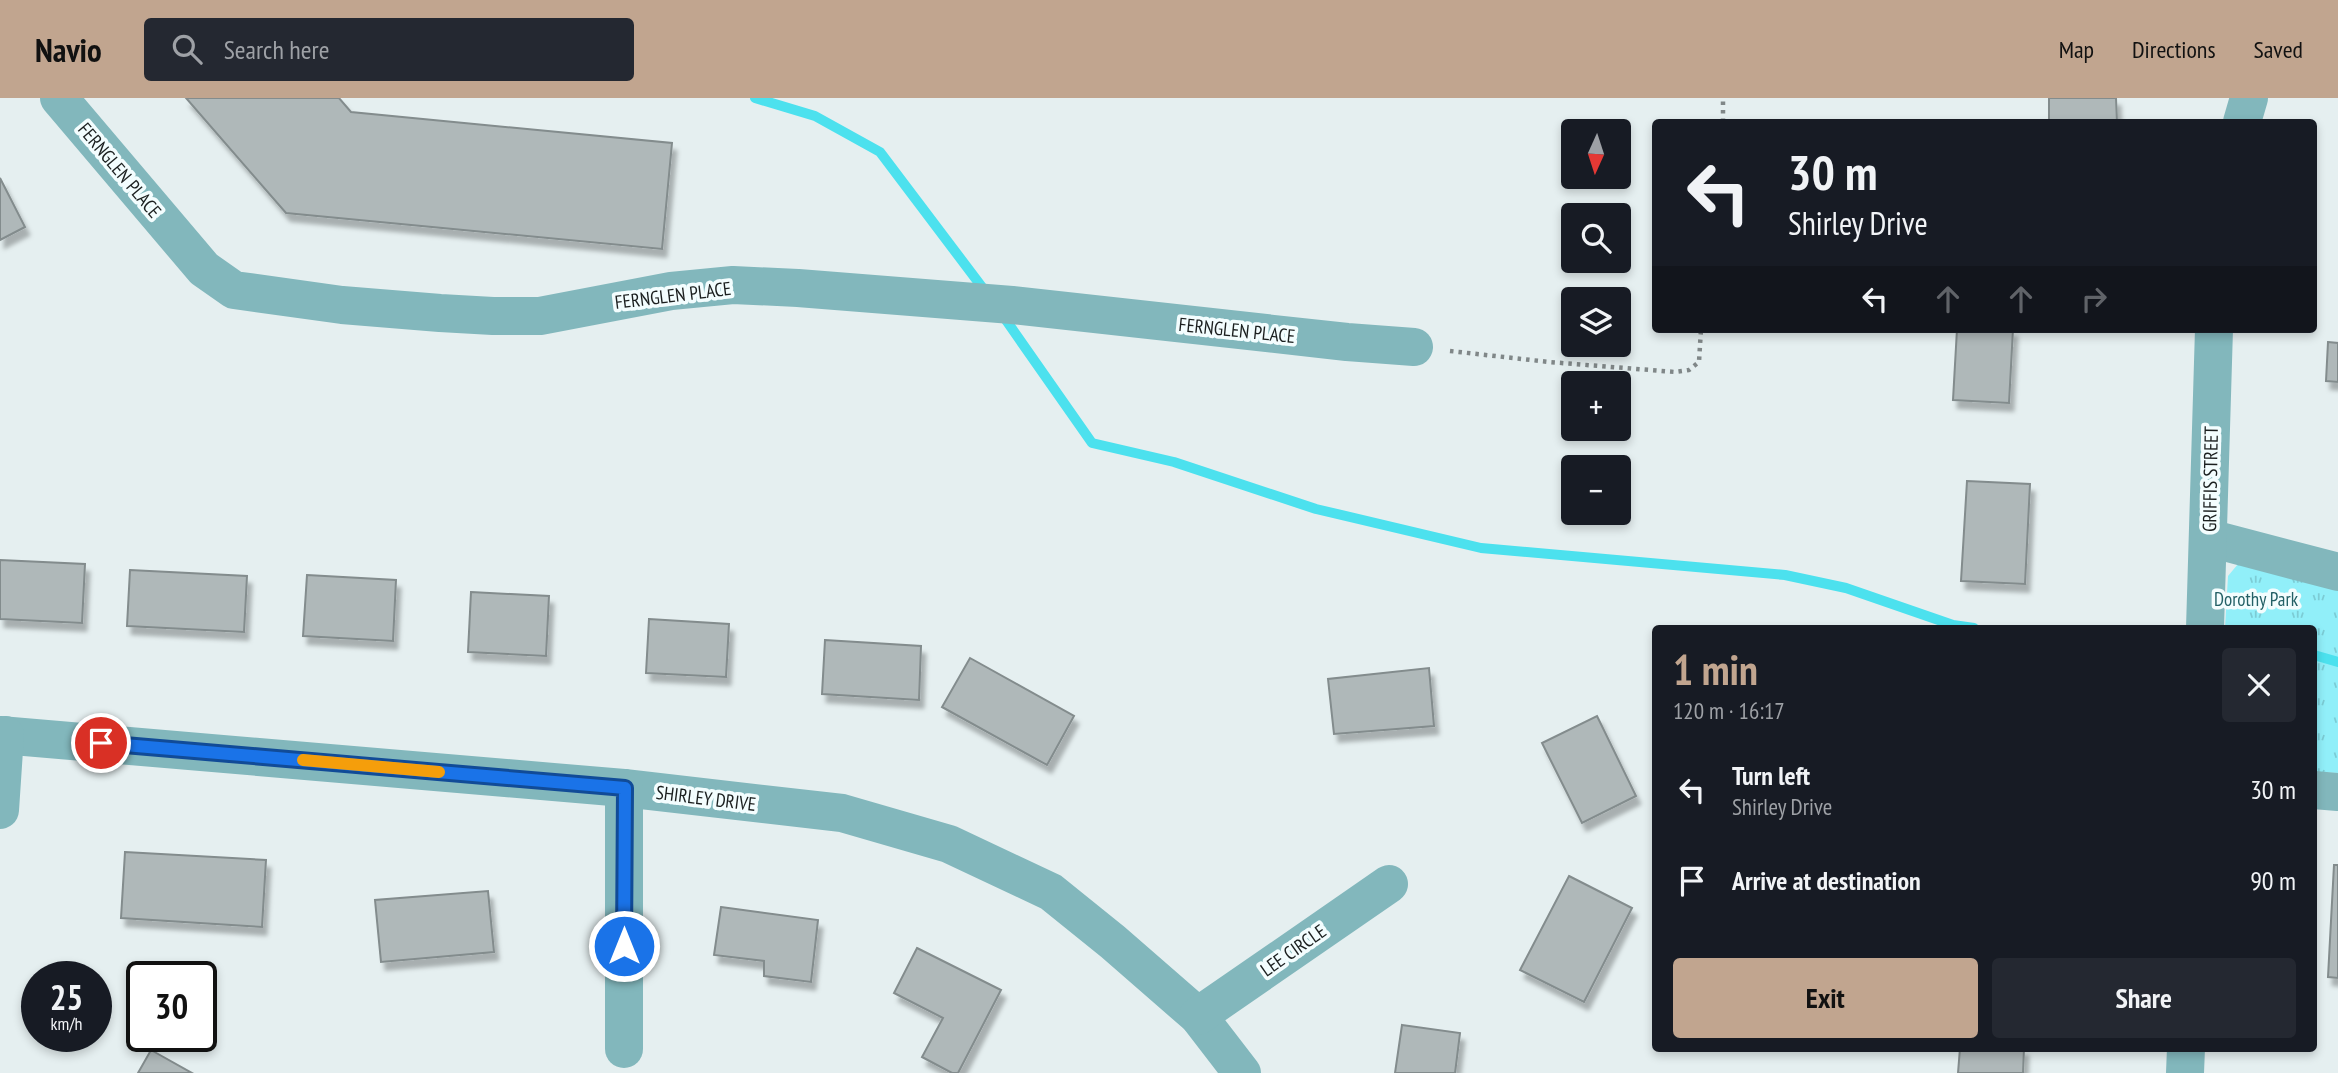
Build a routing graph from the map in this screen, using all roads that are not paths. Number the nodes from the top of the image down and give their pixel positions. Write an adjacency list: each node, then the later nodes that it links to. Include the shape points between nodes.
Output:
1 (59, 98): 5 (street, FERNGLEN PLACE, via 204,269 234,290 342,305 540,316 671,291 733,285 799,288)
2 (2249, 98): 3 (street)
3 (2243, 119)
4 (2214, 333): 6 (street, GRIFFIS STREET)
5 (1414, 347)
6 (2209, 538): 7 (street); 8 (street, GRIFFIS STREET)
7 (2338, 572)
8 (2205, 625)
9 (3, 735): 10 (street, SHIRLEY DRIVE); 13 (street)
10 (625, 788): 15 (street, SHIRLEY DRIVE, via 842,813 948,845 1051,892); 16 (street)
11 (2317, 790): 12 (street)
12 (2338, 792)
13 (0, 810)
14 (1389, 884): 15 (street, LEE CIRCLE)
15 (1198, 1016): 18 (street, SHIRLEY DRIVE)
16 (624, 1049)
17 (2186, 1052): 19 (street)
18 (1242, 1073)
19 (2185, 1073)

